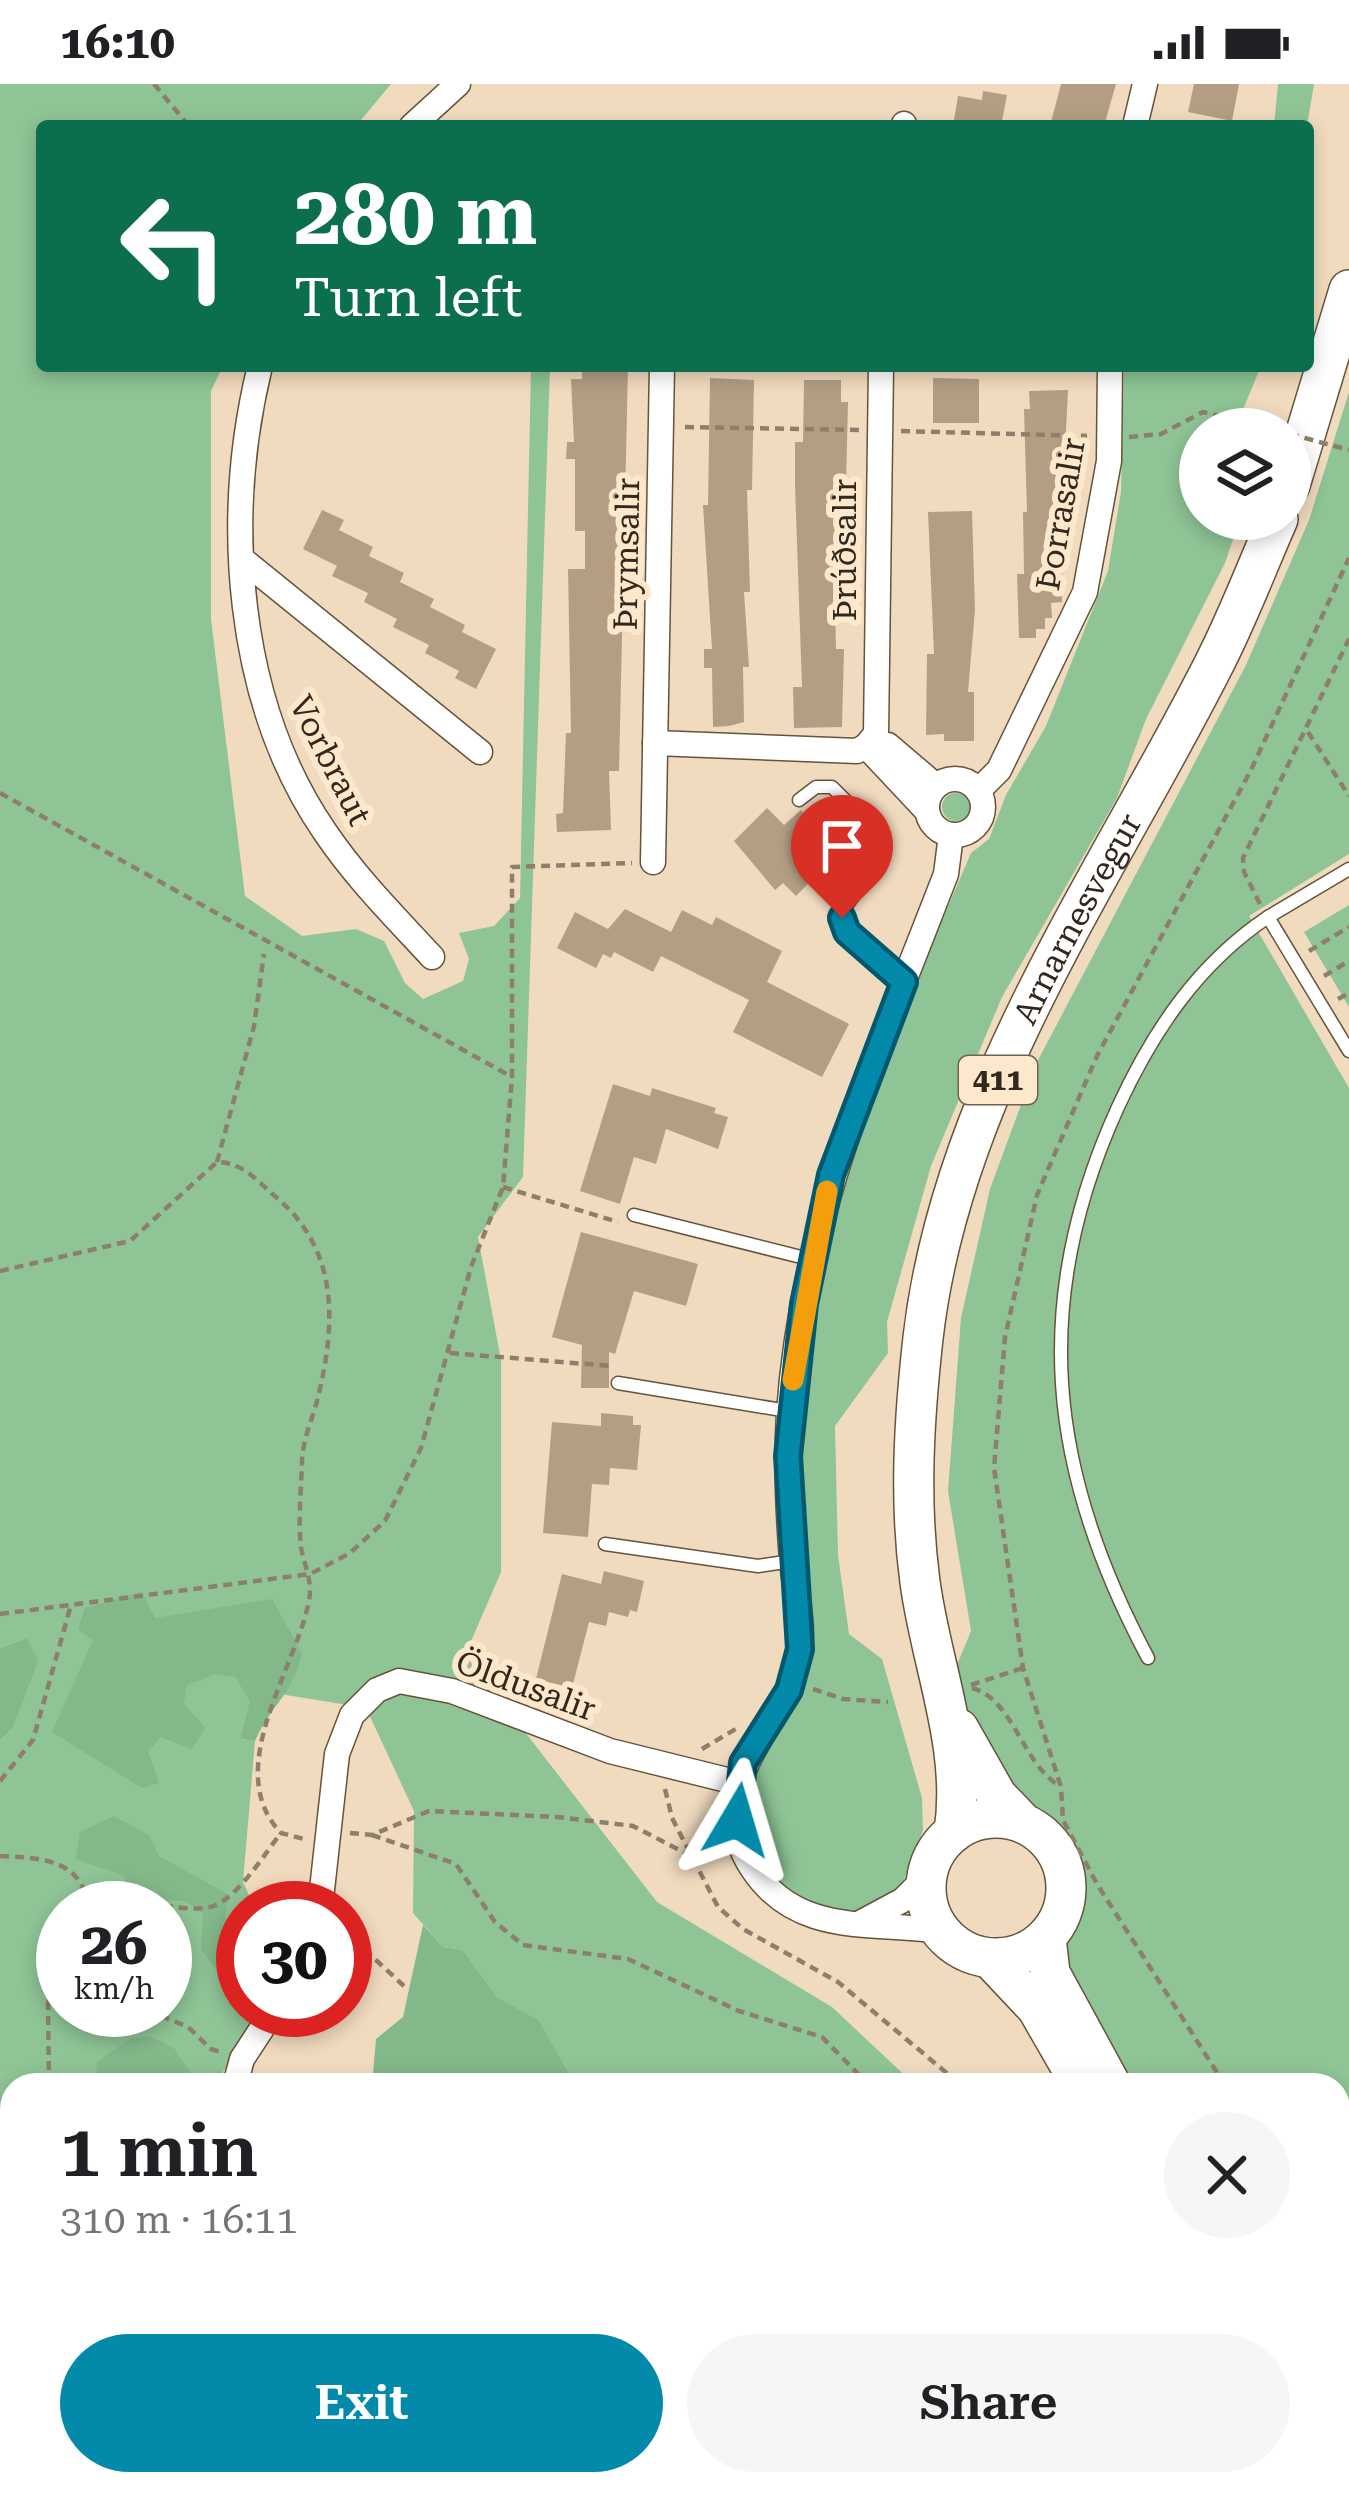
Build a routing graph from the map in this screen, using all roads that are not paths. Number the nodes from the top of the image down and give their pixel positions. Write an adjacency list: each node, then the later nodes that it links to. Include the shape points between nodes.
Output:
1 (458, 84): 3 (street)
2 (1145, 84): 4 (street)
3 (419, 120)
4 (1136, 120)
5 (1349, 290): 10 (main road)
6 (259, 372): 12 (street, Vorbraut, via 240,508)
7 (662, 372): 14 (street, Þrymsalir)
8 (881, 372): 13 (street, Þrúðsalir)
9 (1110, 372): 17 (street, Þorrasalir, via 1109,436 1085,592 999,770)
10 (1311, 416)
11 (1269, 540): 38 (main road, Arnarnesvegur / 411, via 1214,665 973,1129 957,1183 923,1335 912,1480 920,1583)
12 (243, 560): 15 (street); 26 (street, Vorbraut, via 255,671 274,734 322,829)
13 (871, 740): 14 (street, via 856,751); 16 (street); 20 (street)
14 (655, 743): 23 (street, Þrymsalir)
15 (480, 752)
16 (936, 785): 17 (street, via 963,780); 20 (street)
17 (978, 791): 22 (street, Þorrasalir, via 981,818)
18 (799, 800): 19 (lane, via 826,785)
19 (848, 803): 21 (lane); 27 (lane, via 873,828 880,850 875,870 843,910 843,925)
20 (927, 812): 22 (street)
21 (822, 827)
22 (951, 836): 27 (street, Þorrasalir, via 946,874)
23 (652, 862)
24 (1349, 868): 25 (lane)
25 (1268, 917): 28 (lane); 37 (lane, via 1228,944 1182,996 1135,1070 1073,1220 1060,1378 1070,1452 1084,1516)
26 (432, 957)
27 (904, 982): 30 (street, Þorrasalir, via 831,1175)
28 (1349, 1051)
29 (634, 1215): 30 (lane)
30 (813, 1260): 32 (street, Þorrasalir)
31 (618, 1383): 32 (lane)
32 (789, 1411): 36 (street, Þorrasalir)
33 (712, 1539): 35 (lane)
34 (605, 1544): 35 (lane, via 670,1544)
35 (712, 1557): 36 (lane, via 758,1566)
36 (792, 1562): 39 (street, Þorrasalir, via 800,1649 789,1690 753,1744)
37 (1148, 1658)
38 (944, 1692): 40 (main road, Arnarnesvegur / 411, via 976,1762); 41 (main road, Arnarnesvegur / 411)
39 (739, 1783): 43 (street, Öldusalir, via 399,1681 352,1715 337,1754); 44 (street, Þorrasalir, via 737,1820 753,1868 800,1912)
40 (1023, 1823): 41 (main road, via 988,1819); 46 (main road, 411, via 1062,1865 1065,1904)
41 (954, 1832): 42 (main road)
42 (927, 1876): 44 (street, via 903,1900); 45 (main road)
43 (322, 1881)
44 (849, 1927): 45 (street, Þorrasalir)
45 (941, 1931): 47 (main road)
46 (1046, 1938): 47 (main road); 51 (main road, via 1050,1973)
47 (990, 1958): 50 (main road, via 1037,2008)
48 (256, 2037): 49 (street)
49 (238, 2073)
50 (1074, 2073)
51 (1104, 2073)

